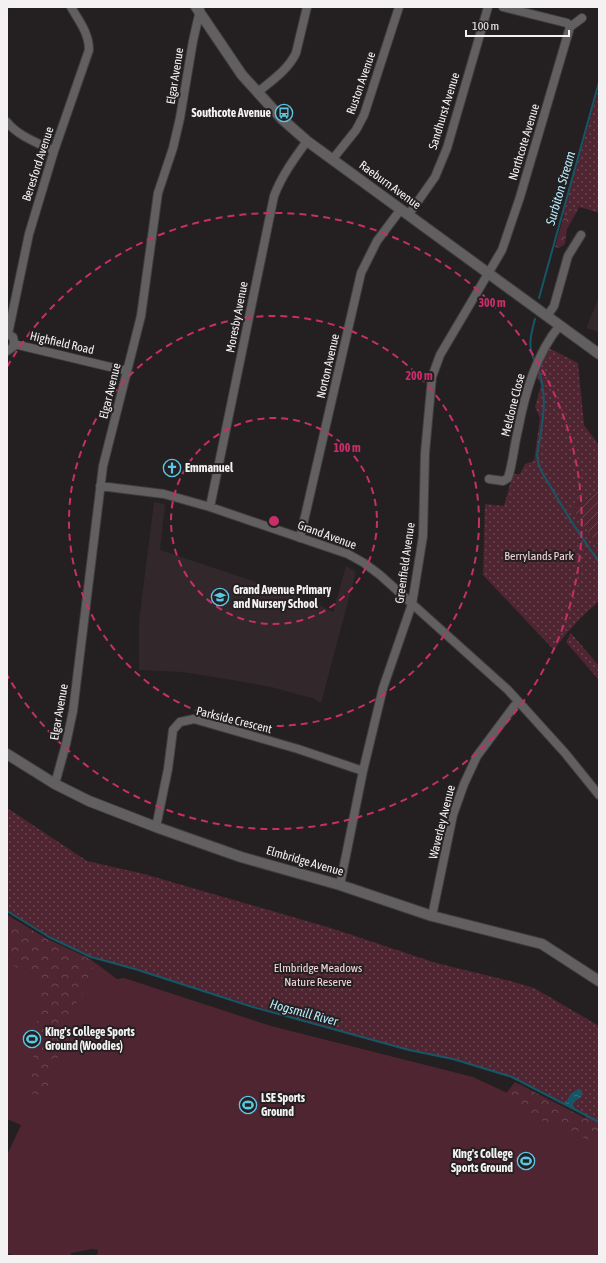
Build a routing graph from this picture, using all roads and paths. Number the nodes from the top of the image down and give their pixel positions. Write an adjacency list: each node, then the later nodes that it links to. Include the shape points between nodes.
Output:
1 (70, 7): 12 (street, Beresford Avenue, via 87,33 89,50)
2 (307, 7): 9 (street, via 293,60)
3 (399, 7): 13 (street, Ruston Avenue, via 364,115 356,130)
4 (488, 7): 14 (street, Sandhurst Avenue, via 447,148 435,178)
5 (504, 7): 8 (street, via 567,22)
6 (199, 9): 9 (street, Raeburn Avenue, via 242,75); 23 (street, Elgar Avenue, via 180,118 158,193 141,316)
7 (582, 18): 8 (street)
8 (570, 27): 16 (street, Northcote Avenue, via 520,197 502,250)
9 (257, 93): 11 (street, Raeburn Avenue)
10 (7, 122): 12 (street, via 21,134)
11 (307, 141): 13 (street, Raeburn Avenue); 26 (street, Moresby Avenue, via 280,180 274,196)
12 (54, 151): 19 (street, Beresford Avenue, via 28,234)
13 (332, 160): 14 (street, Raeburn Avenue)
14 (405, 211): 16 (street, Raeburn Avenue); 27 (street, Norton Avenue, via 377,240 361,274)
15 (581, 235): 17 (street, via 568,256 554,306)
16 (488, 275): 17 (street, Raeburn Avenue); 28 (street, Greenfield Avenue, via 440,355 432,377 425,453 423,536)
17 (548, 316): 18 (street, Raeburn Avenue)
18 (560, 325): 22 (street, Raeburn Avenue); 24 (street, Meldone Close, via 534,372 508,478 503,481)
19 (8, 334): 20 (street, via 13,337)
20 (14, 344): 21 (street); 23 (street, Highfield Road)
21 (7, 351)
22 (599, 354)
23 (127, 371): 25 (street, Elgar Avenue)
24 (490, 479)
25 (100, 486): 26 (street, Grand Avenue, via 164,494); 32 (street, Elgar Avenue, via 73,711)
26 (210, 507): 27 (street, Grand Avenue)
27 (300, 538): 28 (street, Grand Avenue, via 348,554 364,563)
28 (412, 604): 29 (street, Grand Avenue); 31 (street, Greenfield Avenue, via 383,688)
29 (518, 701): 33 (street, Grand Avenue); 36 (street, Waverley Avenue, via 477,756 464,784 453,815)
30 (7, 754): 32 (street, Elmbridge Avenue)
31 (363, 771): 34 (street, Parkside Crescent, via 194,719 180,722 173,730); 35 (street, Greenfield Avenue)
32 (55, 784): 34 (street, Elmbridge Avenue, via 89,801)
33 (599, 795)
34 (156, 827): 35 (street, Elmbridge Avenue, via 241,857)
35 (340, 885): 36 (street, Elmbridge Avenue)
36 (432, 916): 37 (street, Elmbridge Avenue, via 542,944)
37 (599, 981)

